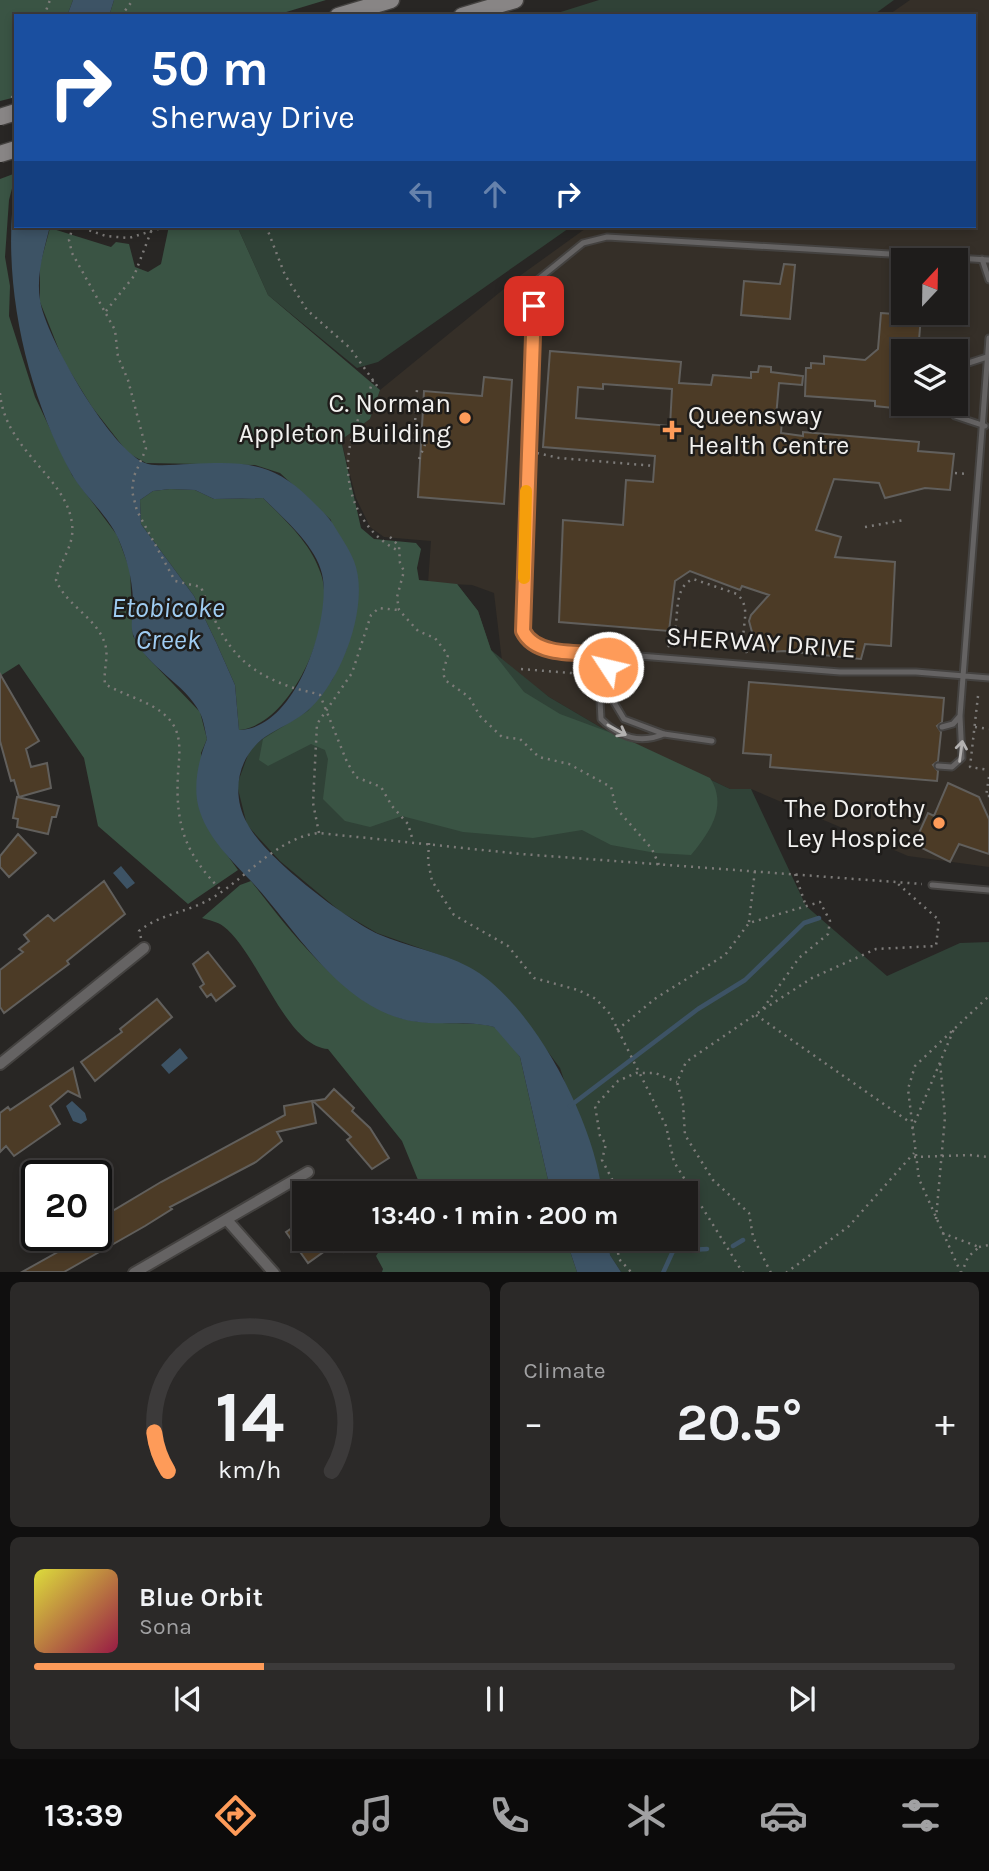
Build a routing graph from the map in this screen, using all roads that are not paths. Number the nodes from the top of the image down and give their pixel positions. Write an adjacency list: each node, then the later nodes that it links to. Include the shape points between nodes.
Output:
1 (391, 0): 3 (main road)
2 (515, 0): 4 (main road)
3 (345, 14)
4 (469, 14)
5 (985, 259): 6 (lane); 12 (lane, SHERWAY DRIVE, via 607,237 583,243 535,282 523,631 528,643 540,648)
6 (989, 280)
7 (989, 338): 8 (lane)
8 (987, 357): 9 (lane); 11 (lane)
9 (968, 364)
10 (955, 416): 11 (lane)
11 (985, 426): 13 (lane, via 974,505 975,559)
12 (609, 654): 13 (lane, SHERWAY DRIVE, via 840,672); 15 (lane)
13 (964, 675): 14 (lane, SHERWAY DRIVE); 16 (lane)
14 (987, 677)
15 (606, 688): 18 (lane, via 624,719); 18 (lane, one-way to 18, via 599,710 607,725 635,739 648,741)
16 (960, 716): 17 (lane); 20 (lane, one-way to 16, via 952,767 962,758)
17 (942, 727)
18 (664, 734): 19 (lane)
19 (712, 741)
20 (938, 766)
21 (932, 885): 22 (lane)
22 (989, 890)
23 (144, 948): 24 (street)
24 (0, 1064)
25 (308, 1172): 26 (street)
26 (227, 1220): 27 (street); 28 (street)
27 (134, 1272)
28 (274, 1272)

